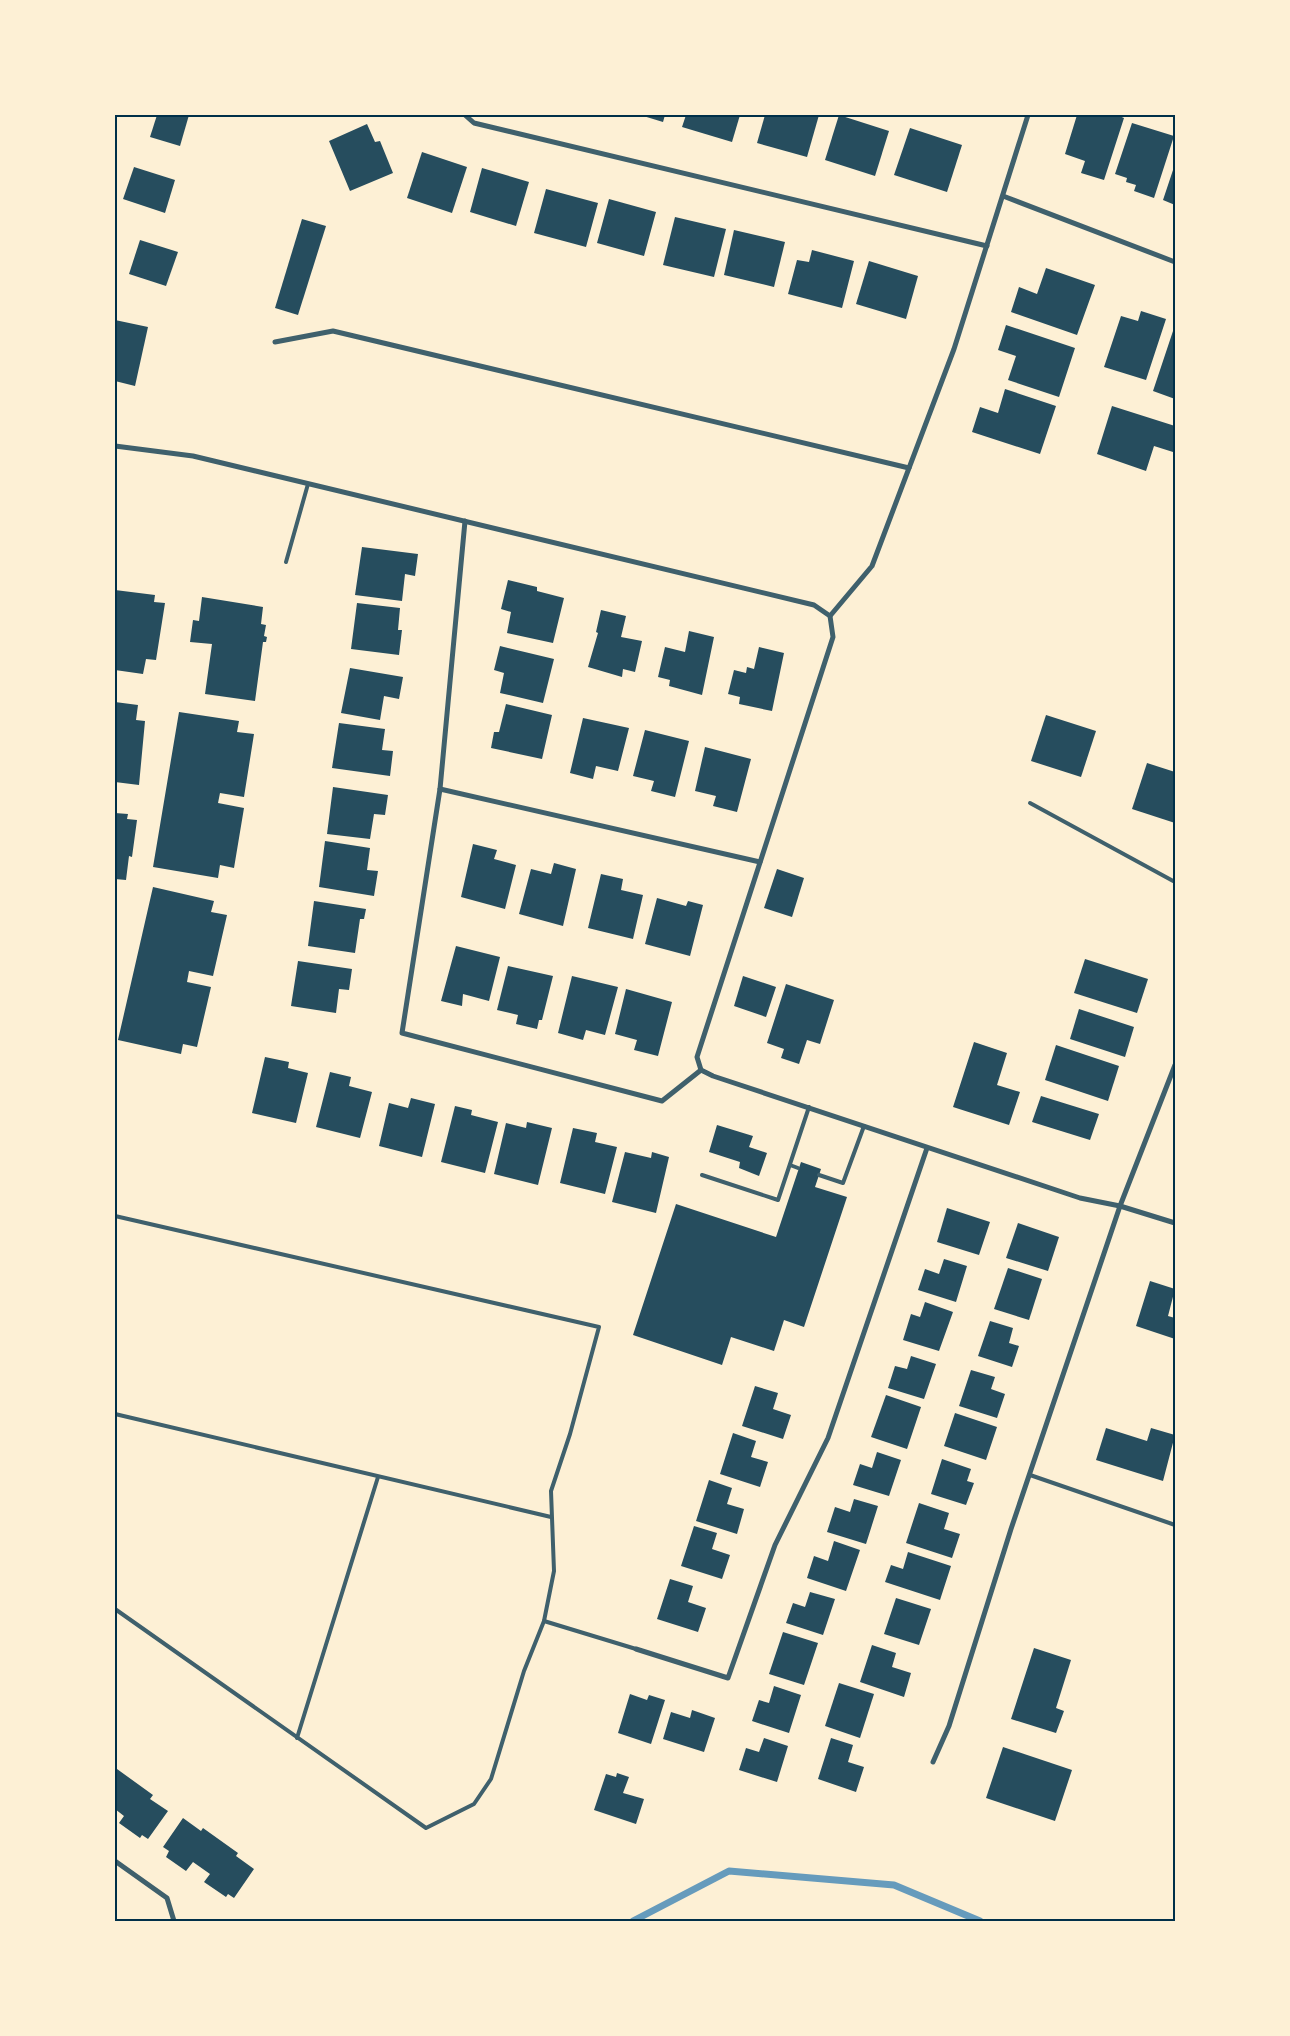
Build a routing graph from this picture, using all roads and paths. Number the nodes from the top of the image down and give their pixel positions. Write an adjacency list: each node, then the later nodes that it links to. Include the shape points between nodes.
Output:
1 (465, 115): 4 (street, via 474,122)
2 (1028, 115): 3 (street)
3 (1003, 196): 4 (street); 5 (street)
4 (987, 246): 10 (street, via 954,349)
5 (1175, 262)
6 (275, 342): 10 (street, via 333,331)
7 (115, 397): 8 (lane)
8 (115, 405)
9 (115, 446): 11 (street, via 193,456)
10 (909, 468): 14 (street, via 872,566)
11 (308, 484): 12 (street); 13 (lane)
12 (465, 521): 14 (street, via 814,605); 15 (street)
13 (286, 562)
14 (830, 616): 17 (street, via 833,637)
15 (440, 789): 17 (street); 20 (street, via 402,1033 662,1101)
16 (1030, 803): 18 (lane)
17 (760, 862): 20 (street, via 697,1057)
18 (1175, 882)
19 (1175, 1065): 28 (street)
20 (701, 1070): 21 (street)
21 (809, 1106): 22 (street); 24 (lane)
22 (864, 1126): 23 (street); 26 (lane, via 843,1183)
23 (927, 1148): 28 (street, via 1080,1198); 38 (street, via 828,1438 775,1545 728,1678)
24 (790, 1165): 25 (lane); 27 (lane, via 778,1200)
25 (798, 1168)
26 (819, 1175)
27 (702, 1176)
28 (1120, 1206): 30 (street); 32 (street)
29 (115, 1216): 34 (lane, via 599,1327 551,1491)
30 (1175, 1223)
31 (115, 1414): 33 (lane)
32 (1030, 1475): 35 (lane); 40 (street, via 949,1726)
33 (378, 1477): 34 (lane); 39 (lane)
34 (551, 1517): 37 (lane, via 554,1571)
35 (1175, 1525)
36 (115, 1609): 39 (lane)
37 (544, 1621): 38 (lane); 39 (lane, via 524,1671 491,1779 474,1804 426,1828)
38 (636, 1649)
39 (296, 1738)
40 (933, 1762)
41 (115, 1861): 42 (street, via 168,1898)
42 (174, 1921)

